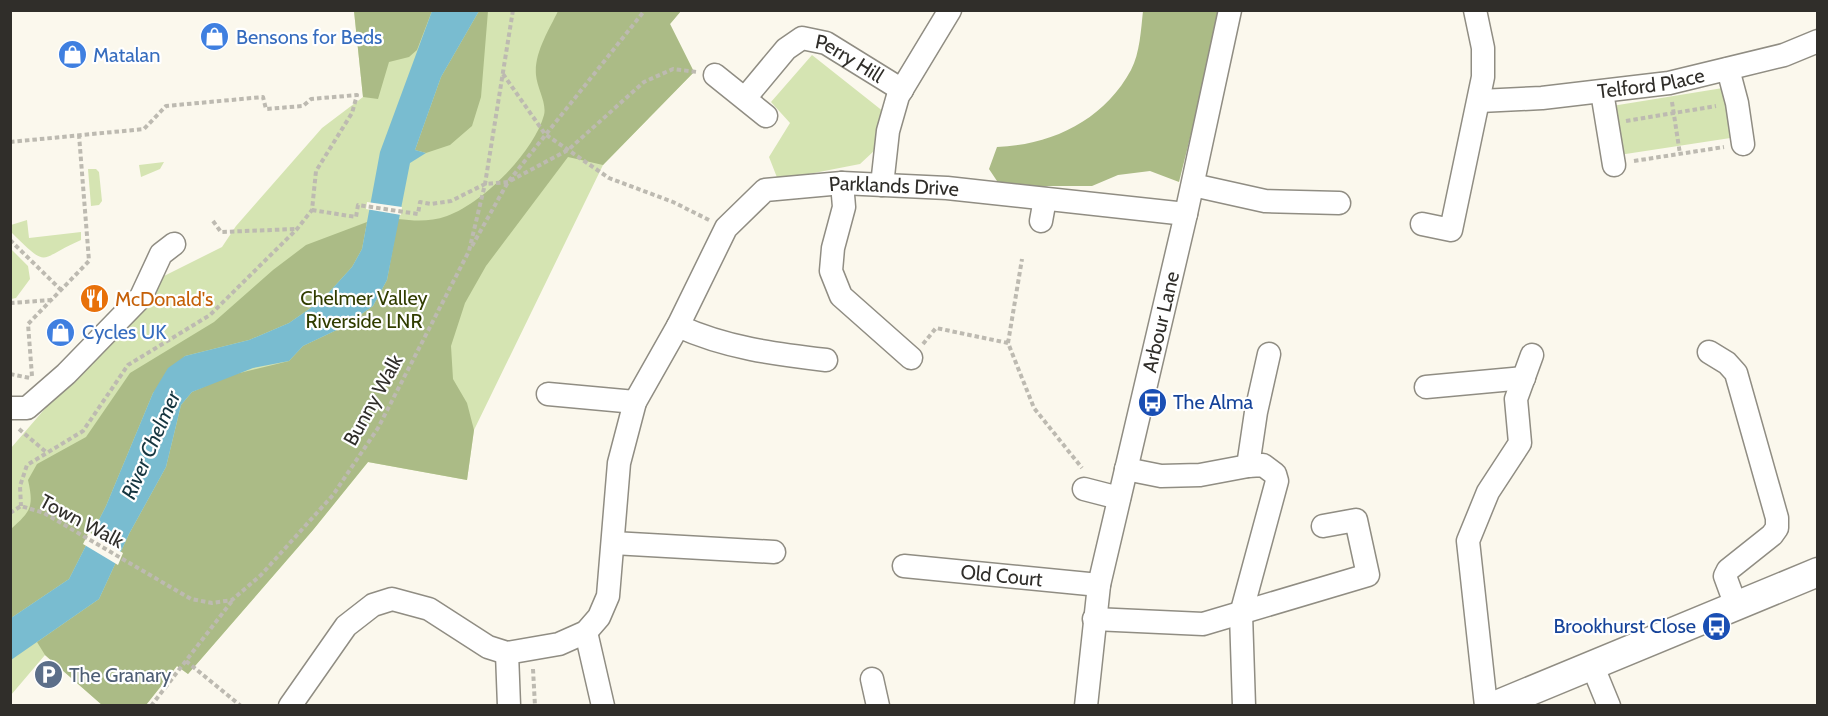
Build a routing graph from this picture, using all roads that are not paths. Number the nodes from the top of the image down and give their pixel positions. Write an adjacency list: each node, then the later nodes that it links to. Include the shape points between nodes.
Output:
1 (950, 10): 7 (street, Perry Hill)
2 (1230, 10): 16 (street, Arbour Lane)
3 (1475, 10): 10 (street, via 1483,48)
4 (1818, 41): 5 (street, Telford Place, via 1784,55)
5 (1728, 69): 8 (street, Telford Place, via 1669,83); 12 (street)
6 (715, 75): 9 (street)
7 (902, 90): 9 (street, Perry Hill, via 825,43 802,38 786,49); 15 (street, Perry Hill, via 888,131)
8 (1602, 92): 10 (street, Telford Place); 13 (street)
9 (746, 97): 11 (street)
10 (1480, 101): 21 (street, via 1451,230)
11 (766, 116)
12 (1743, 144)
13 (1614, 165)
14 (842, 183): 15 (street, Parklands Drive); 23 (street, Parklands Drive, via 765,190 726,228); 27 (street, via 844,207 829,247 831,271 841,296)
15 (882, 185): 17 (street, Parklands Drive)
16 (1193, 185): 18 (street, via 1265,201); 19 (street, Arbour Lane)
17 (1046, 199): 19 (street, Parklands Drive); 20 (street)
18 (1339, 203)
19 (1186, 214): 35 (street, Arbour Lane)
20 (1041, 221)
21 (1422, 224)
22 (174, 244): 33 (street, via 161,255 141,297 66,374 32,404)
23 (678, 326): 28 (street, via 749,351); 32 (street, Parklands Drive)
24 (1709, 352): 44 (street, via 1736,374 1777,518 1772,535 1725,576)
25 (1269, 354): 34 (street)
26 (1532, 355): 29 (street)
27 (911, 358)
28 (826, 360)
29 (1524, 378): 30 (street); 57 (street, via 1516,399 1520,443 1488,492 1468,541)
30 (1426, 387)
31 (548, 394): 32 (street)
32 (635, 402): 39 (street, Parklands Drive, via 619,463)
33 (16, 409)
34 (1248, 465): 35 (street, via 1161,476); 45 (street, via 1269,468 1277,481)
35 (1126, 469): 37 (street, Arbour Lane)
36 (1084, 489): 37 (street)
37 (1119, 498): 43 (street, Arbour Lane)
38 (1323, 526): 45 (street, via 1356,520 1368,575)
39 (613, 543): 40 (street); 47 (street, Parklands Drive, via 608,596 599,617)
40 (774, 552)
41 (904, 566): 43 (street, Old Court)
42 (1818, 572): 44 (main road)
43 (1099, 585): 46 (street, Arbour Lane)
44 (1736, 606): 49 (main road)
45 (1241, 614): 46 (street, via 1203,624); 56 (street)
46 (1094, 619): 55 (street, Arbour Lane)
47 (586, 632): 48 (street, via 559,644); 53 (street)
48 (507, 653): 51 (street, via 488,647 429,609 392,599 373,605 346,626); 52 (street)
49 (1593, 667): 58 (main road); 59 (street)
50 (872, 679): 54 (street)
51 (290, 705)
52 (509, 705)
53 (603, 705)
54 (878, 705)
55 (1086, 705)
56 (1244, 705)
57 (1486, 705)
58 (1494, 705)
59 (1609, 705)

